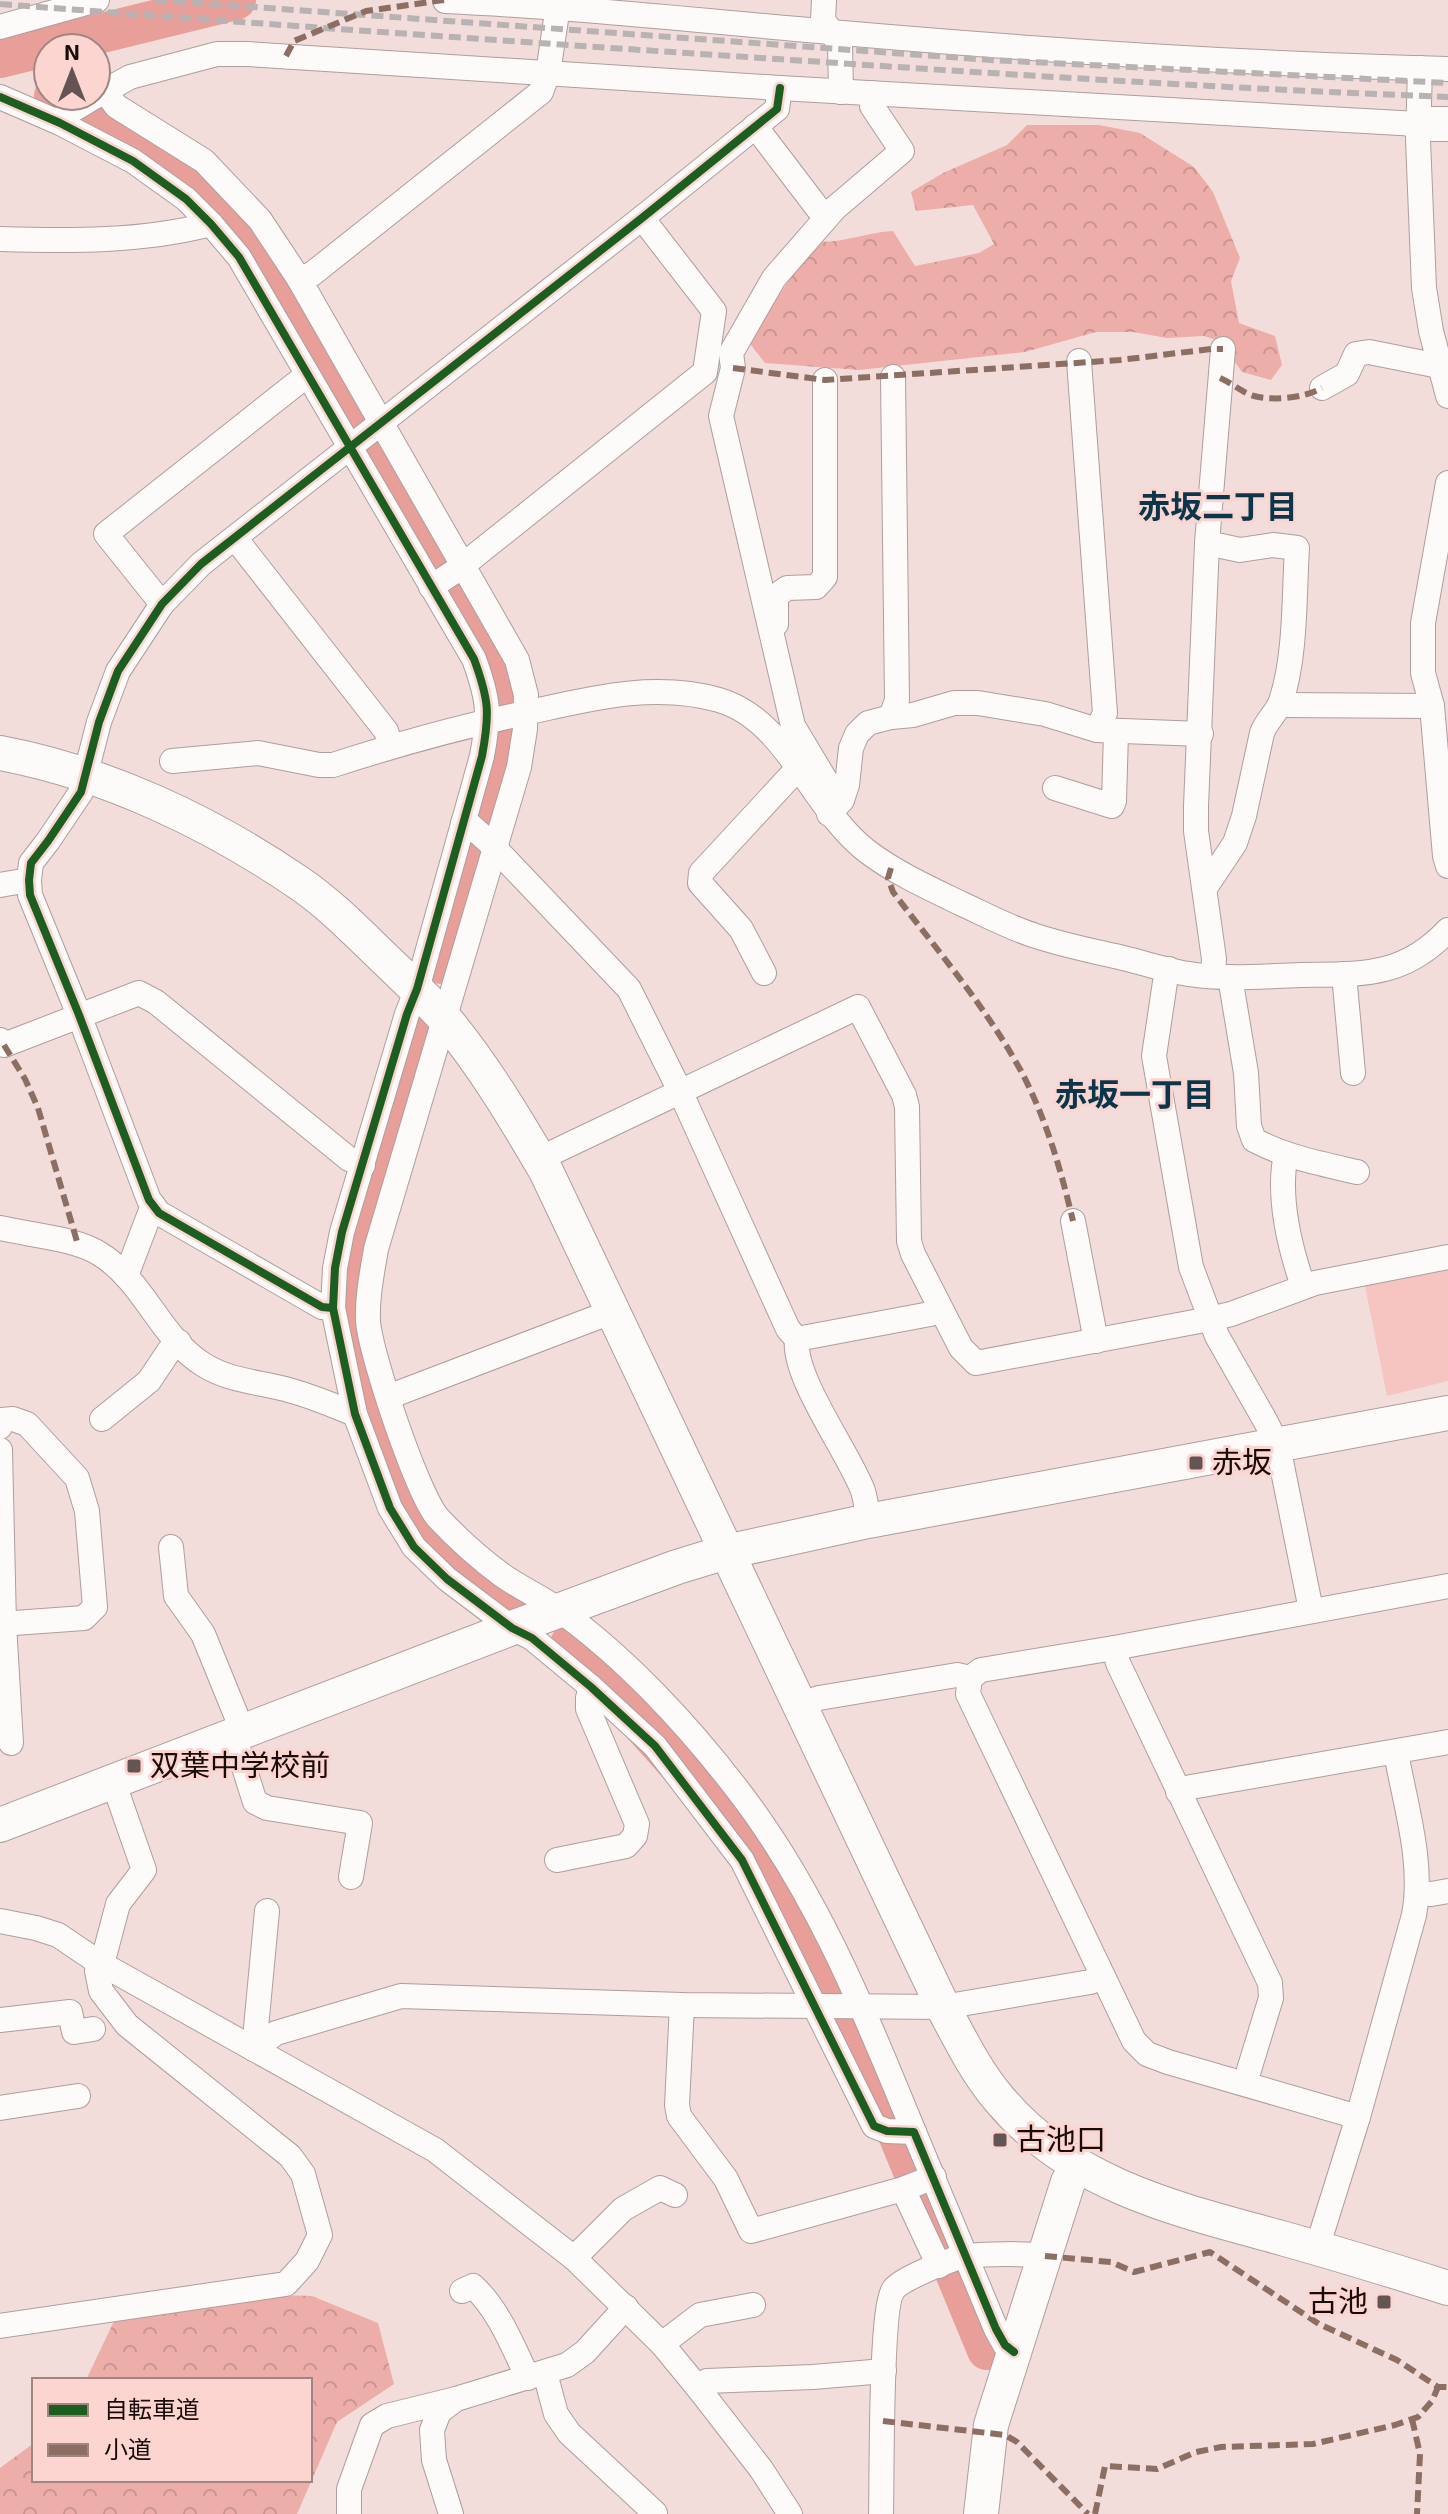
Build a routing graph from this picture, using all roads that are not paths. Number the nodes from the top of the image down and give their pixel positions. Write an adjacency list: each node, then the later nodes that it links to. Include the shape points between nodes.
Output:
1 (97, 0): 5 (street)
2 (824, 0): 6 (street, via 823,20)
3 (445, 1): 4 (street)
4 (558, 6): 6 (street); 9 (street)
5 (0, 27)
6 (831, 32): 7 (street, via 1103,54); 12 (street, via 840,45)
7 (1420, 68): 8 (street); 18 (street)
8 (1448, 69)
9 (548, 73): 10 (street, via 217,54 130,77); 11 (street); 25 (street, via 541,92)
10 (112, 87)
11 (780, 88): 12 (street); 19 (street, via 777,109)
12 (841, 92): 13 (street)
13 (872, 93): 18 (street); 41 (street, via 872,106 902,151 835,208 774,278 731,353 733,368 721,416)
14 (0, 97): 17 (street)
15 (112, 104): 25 (street, via 204,161 260,220)
16 (72, 112): 17 (street)
17 (63, 118): 22 (street, via 133,161)
18 (1433, 124): 24 (street)
19 (755, 126): 20 (street); 21 (street)
20 (819, 210)
21 (642, 218): 34 (street); 38 (street, via 714,311 705,372)
22 (211, 224): 23 (street, via 68,241); 29 (street, via 239,257)
23 (0, 239)
24 (1436, 247): 28 (street, via 1424,288)
25 (299, 279): 34 (street)
26 (1223, 349): 37 (street)
27 (1079, 361): 46 (street)
28 (1439, 366): 32 (street, via 1356,354 1347,374); 33 (street)
29 (307, 375): 34 (street); 39 (street, via 106,534)
30 (893, 377): 45 (street, via 897,700)
31 (825, 380): 41 (street, via 825,577 816,587 787,588 776,596)
32 (1322, 388)
33 (1448, 396)
34 (365, 436): 36 (street); 38 (street); 38 (street)
35 (1447, 493): 40 (street)
36 (235, 538): 39 (street); 48 (street, via 386,731)
37 (1207, 543): 42 (street, via 1240,550 1297,548 1289,670); 47 (street)
38 (448, 576): 44 (street, via 482,681); 44 (street, via 517,660 526,695)
39 (162, 604): 53 (street, via 118,671)
40 (1437, 610): 43 (street, via 1423,673)
41 (776, 655): 55 (street, via 793,726)
42 (1280, 705): 43 (street); 61 (street, via 1262,733 1235,843)
43 (1432, 706): 50 (street)
44 (508, 716): 48 (street); 52 (street, via 628,692 696,695 723,701 751,717); 56 (street, via 482,756); 57 (street, via 519,767)
45 (891, 717): 46 (street, via 978,703 1045,714); 55 (street, via 868,723 857,734 847,785)
46 (1106, 732): 47 (street); 54 (street, via 1112,806)
47 (1201, 734): 61 (street, via 1196,831)
48 (391, 746): 51 (street, via 333,765 258,753)
49 (0, 753): 53 (street)
50 (1443, 758): 58 (street)
51 (172, 761)
52 (798, 768): 55 (street); 64 (street, via 701,873 700,883 741,929)
53 (86, 776): 59 (street, via 81,792 31,863); 67 (street, via 150,800 230,840 300,884)
54 (1055, 788)
55 (835, 807): 63 (street, via 867,851 891,868 1012,928)
56 (467, 824): 57 (street); 67 (street)
57 (493, 846): 69 (street); 72 (street, via 629,989)
58 (1448, 866)
59 (29, 880): 60 (street); 68 (street, via 30,895)
60 (0, 885)
61 (1205, 888): 66 (street)
62 (1448, 930): 65 (street, via 1421,955 1397,966)
63 (1169, 969): 66 (street); 87 (street, via 1154,1056 1191,1267)
64 (764, 973)
65 (1344, 974): 66 (street); 71 (street)
66 (1221, 976): 73 (street, via 1246,1073 1254,1140)
67 (417, 989): 69 (street); 76 (street)
68 (79, 1015): 70 (street, via 4,1045); 76 (street, via 139,993 156,1002); 78 (street)
69 (445, 1019): 74 (street, via 506,1102); 77 (street)
70 (0, 1040)
71 (1353, 1073)
72 (680, 1091): 74 (street); 85 (street, via 858,1007 904,1095 909,1241); 88 (street)
73 (1286, 1154): 75 (street); 83 (street, via 1285,1214)
74 (539, 1159): 86 (street)
75 (1357, 1172)
76 (363, 1175): 77 (street); 84 (street, via 337,1256)
77 (390, 1199): 91 (street, via 372,1271 368,1323)
78 (153, 1205): 82 (street); 84 (street, via 308,1299)
79 (1073, 1221): 89 (street)
80 (0, 1228): 82 (street, via 78,1245 100,1254)
81 (1448, 1257): 83 (street)
82 (126, 1276): 90 (street)
83 (1303, 1286): 87 (street)
84 (333, 1308): 93 (street)
85 (941, 1310): 88 (street); 89 (street, via 961,1348 976,1363)
86 (611, 1312): 91 (street); 100 (street)
87 (1210, 1319): 89 (street); 96 (street)
88 (797, 1339): 98 (street, via 810,1387 863,1492)
89 (1096, 1341)
90 (179, 1342): 93 (street, via 205,1365); 94 (street, via 149,1381)
91 (388, 1397): 102 (street, via 436,1517 501,1574)
92 (1448, 1413): 96 (street)
93 (355, 1414): 105 (street, via 390,1508 414,1547)
94 (102, 1419)
95 (0, 1427): 104 (street, via 2,1420 27,1424 77,1478 87,1511 95,1607 84,1618)
96 (1278, 1446): 98 (street); 103 (street)
97 (0, 1450): 104 (street)
98 (868, 1521): 100 (street)
99 (171, 1547): 110 (street, via 176,1596 203,1634)
100 (726, 1552): 102 (street); 109 (street)
101 (1448, 1586): 103 (street)
102 (559, 1610): 105 (street); 127 (street, via 675,1716 738,1790 801,1885)
103 (1311, 1610): 106 (street)
104 (2, 1624): 112 (street)
105 (512, 1628): 108 (street); 110 (street)
106 (1114, 1648): 107 (street, via 981,1670); 115 (street)
107 (970, 1678): 109 (street, via 957,1675); 124 (street, via 968,1694)
108 (591, 1687): 117 (street, via 588,1709 637,1824 635,1836 626,1846); 126 (street, via 655,1746 742,1860)
109 (800, 1705): 128 (street)
110 (238, 1734): 114 (street); 118 (street, via 255,1802 360,1823)
111 (1448, 1742): 113 (street)
112 (11, 1743)
113 (1396, 1752): 115 (street); 120 (street)
114 (113, 1781): 116 (street); 123 (street, via 144,1870 118,1904)
115 (1178, 1792): 132 (street, via 1270,1983 1271,1998)
116 (0, 1825)
117 (557, 1860)
118 (351, 1877)
119 (1448, 1891): 120 (street)
120 (1418, 1893): 135 (street)
121 (267, 1911): 131 (street)
122 (0, 1921): 123 (street, via 58,1935)
123 (98, 1962): 131 (street); 148 (street, via 101,1991 127,2025 290,2156 303,2174 320,2235 307,2261 286,2284)
124 (1103, 1977): 128 (street); 132 (street, via 1134,2041 1147,2054)
125 (682, 2005): 126 (street); 131 (street, via 401,1996 276,2033); 138 (street, via 679,2116 726,2179 751,2231)
126 (821, 2007): 127 (street); 136 (street, via 874,2126)
127 (858, 2007): 128 (street); 136 (street)
128 (943, 2007): 137 (street, via 1000,2101)
129 (0, 2020): 130 (street, via 70,2012 74,2032)
130 (93, 2029)
131 (254, 2049): 142 (street, via 435,2150)
132 (1245, 2083): 135 (street)
133 (78, 2096): 134 (street)
134 (0, 2108)
135 (1358, 2117): 140 (street)
136 (903, 2132): 138 (street)
137 (1078, 2167): 140 (street, via 1131,2193); 141 (street, via 1068,2182)
138 (917, 2184): 143 (street); 143 (street)
139 (675, 2195): 142 (street, via 660,2188 623,2209)
140 (1317, 2248): 144 (street)
141 (1045, 2256): 143 (street); 150 (street)
142 (574, 2258): 147 (street)
143 (952, 2261): 150 (street); 151 (street, via 894,2288 888,2300)
144 (1448, 2288)
145 (462, 2291): 152 (street, via 473,2286 485,2297)
146 (753, 2305): 149 (street, via 700,2315)
147 (626, 2307): 149 (street); 152 (street, via 585,2352 567,2365)
148 (0, 2326)
149 (662, 2344): 153 (street)
150 (1014, 2352): 160 (street, via 991,2425)
151 (884, 2371): 153 (street, via 707,2381); 159 (street)
152 (536, 2375): 154 (street); 155 (street, via 569,2433)
153 (699, 2389): 158 (street)
154 (456, 2399): 156 (street, via 387,2416 372,2425 349,2489); 157 (street, via 439,2412 432,2430 434,2460)
155 (655, 2513)
156 (349, 2514)
157 (451, 2514)
158 (790, 2514)
159 (881, 2514)
160 (981, 2514)

